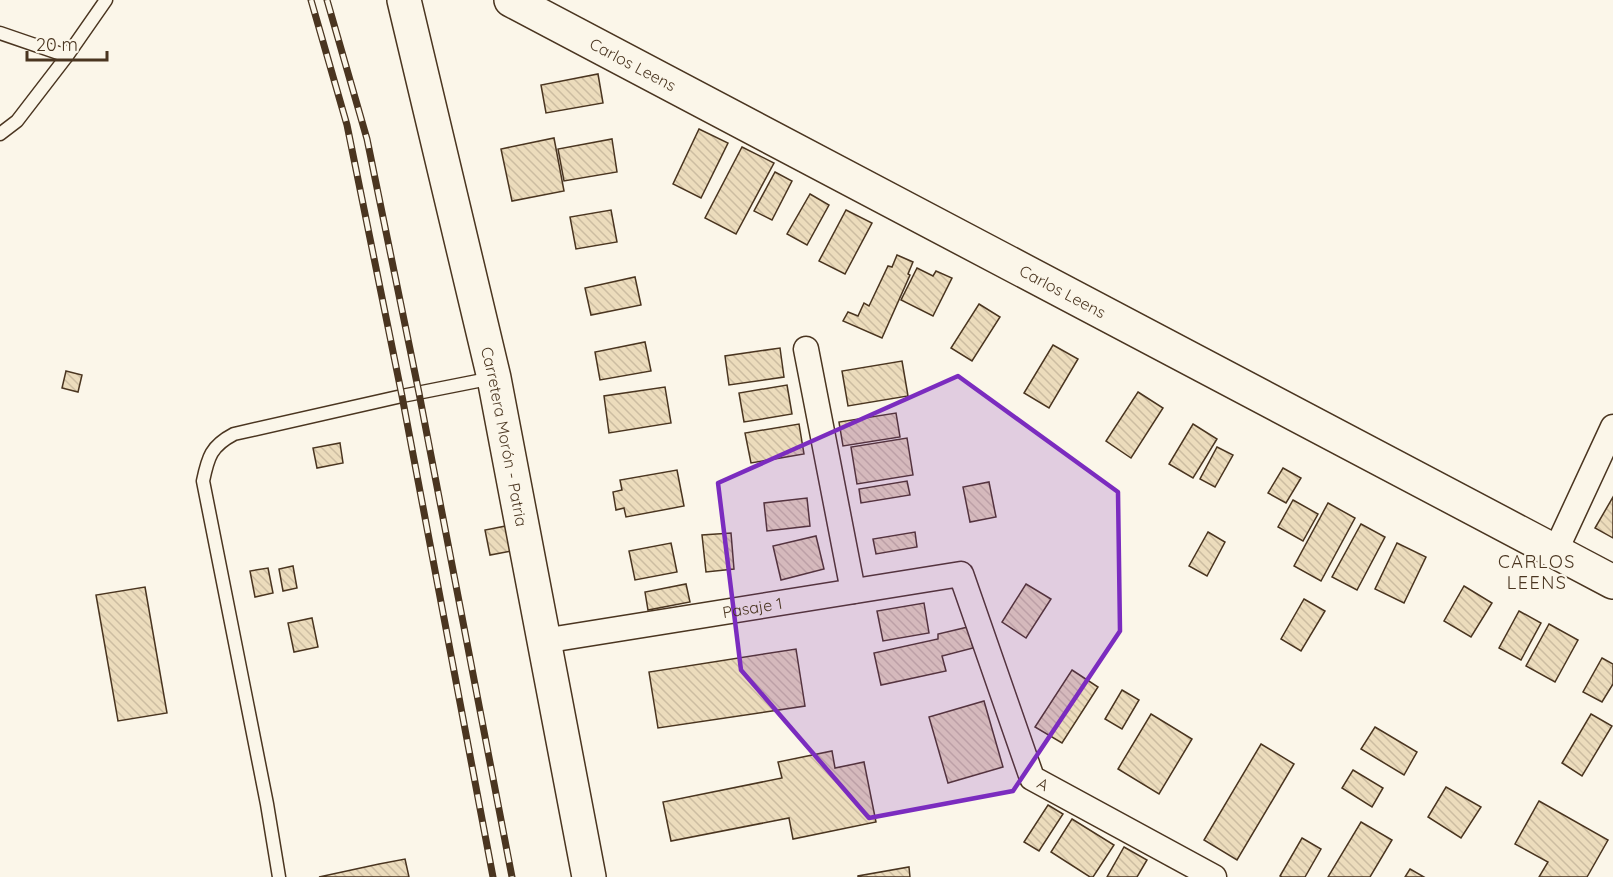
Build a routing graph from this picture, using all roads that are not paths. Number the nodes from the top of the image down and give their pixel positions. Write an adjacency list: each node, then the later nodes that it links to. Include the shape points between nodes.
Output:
1 (106, 0): 5 (lane)
2 (404, 0): 8 (street, Carretera Morón - Patria)
3 (511, 0): 10 (street, Carlos Leens)
4 (0, 33): 5 (lane)
5 (67, 56): 6 (lane, via 17,121)
6 (0, 134)
7 (806, 349): 13 (street)
8 (494, 378): 14 (street, Carretera Morón - Patria); 15 (lane, via 234,434 219,442 207,459 203,481)
9 (1613, 427): 10 (street)
10 (1555, 552): 12 (street, Carlos Leens)
11 (961, 574): 13 (street, Pasaje 1); 17 (street, A, via 1032,778)
12 (1613, 582)
13 (853, 591): 14 (street, Pasaje 1)
14 (543, 640): 16 (street, Carretera Morón - Patria)
15 (279, 877)
16 (589, 877)
17 (1214, 877)

